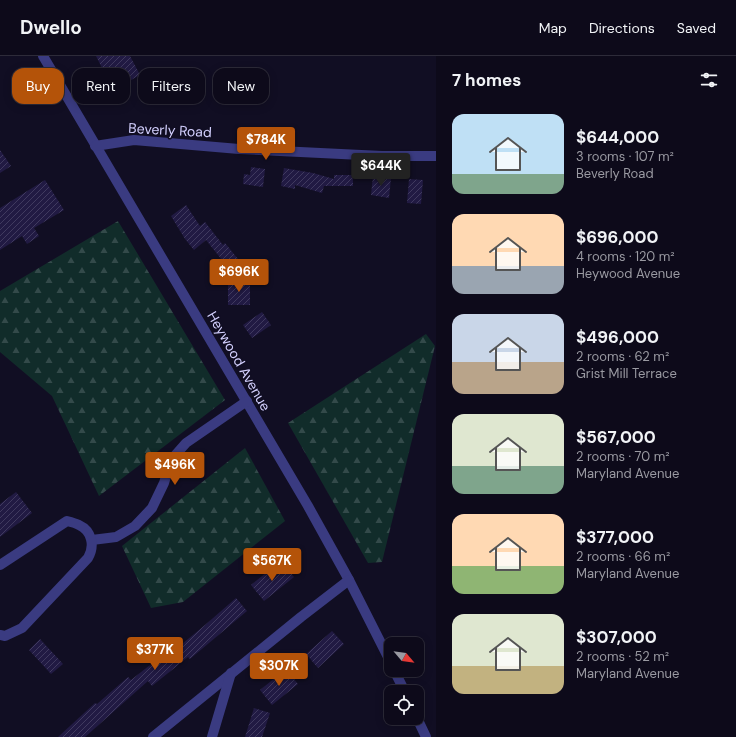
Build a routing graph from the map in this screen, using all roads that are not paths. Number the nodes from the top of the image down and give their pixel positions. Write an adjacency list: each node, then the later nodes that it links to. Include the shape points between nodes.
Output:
1 (43, 56): 2 (street, Heywood Avenue)
2 (95, 146): 3 (street, Beverly Road, via 134,140 239,149); 4 (street, Heywood Avenue)
3 (436, 156)
4 (247, 401): 5 (street, via 186,443 171,460 152,508 135,526 116,537); 7 (street, Heywood Avenue)
5 (92, 540): 6 (street, via 84,528 67,521); 8 (street, via 88,558 28,622 14,632 5,636)
6 (0, 565)
7 (349, 580): 9 (street, Heywood Avenue); 10 (street)
8 (0, 635)
9 (384, 649)
10 (232, 673): 12 (street); 13 (street)
11 (420, 725): 14 (street)
12 (153, 737)
13 (212, 737)
14 (426, 737)

